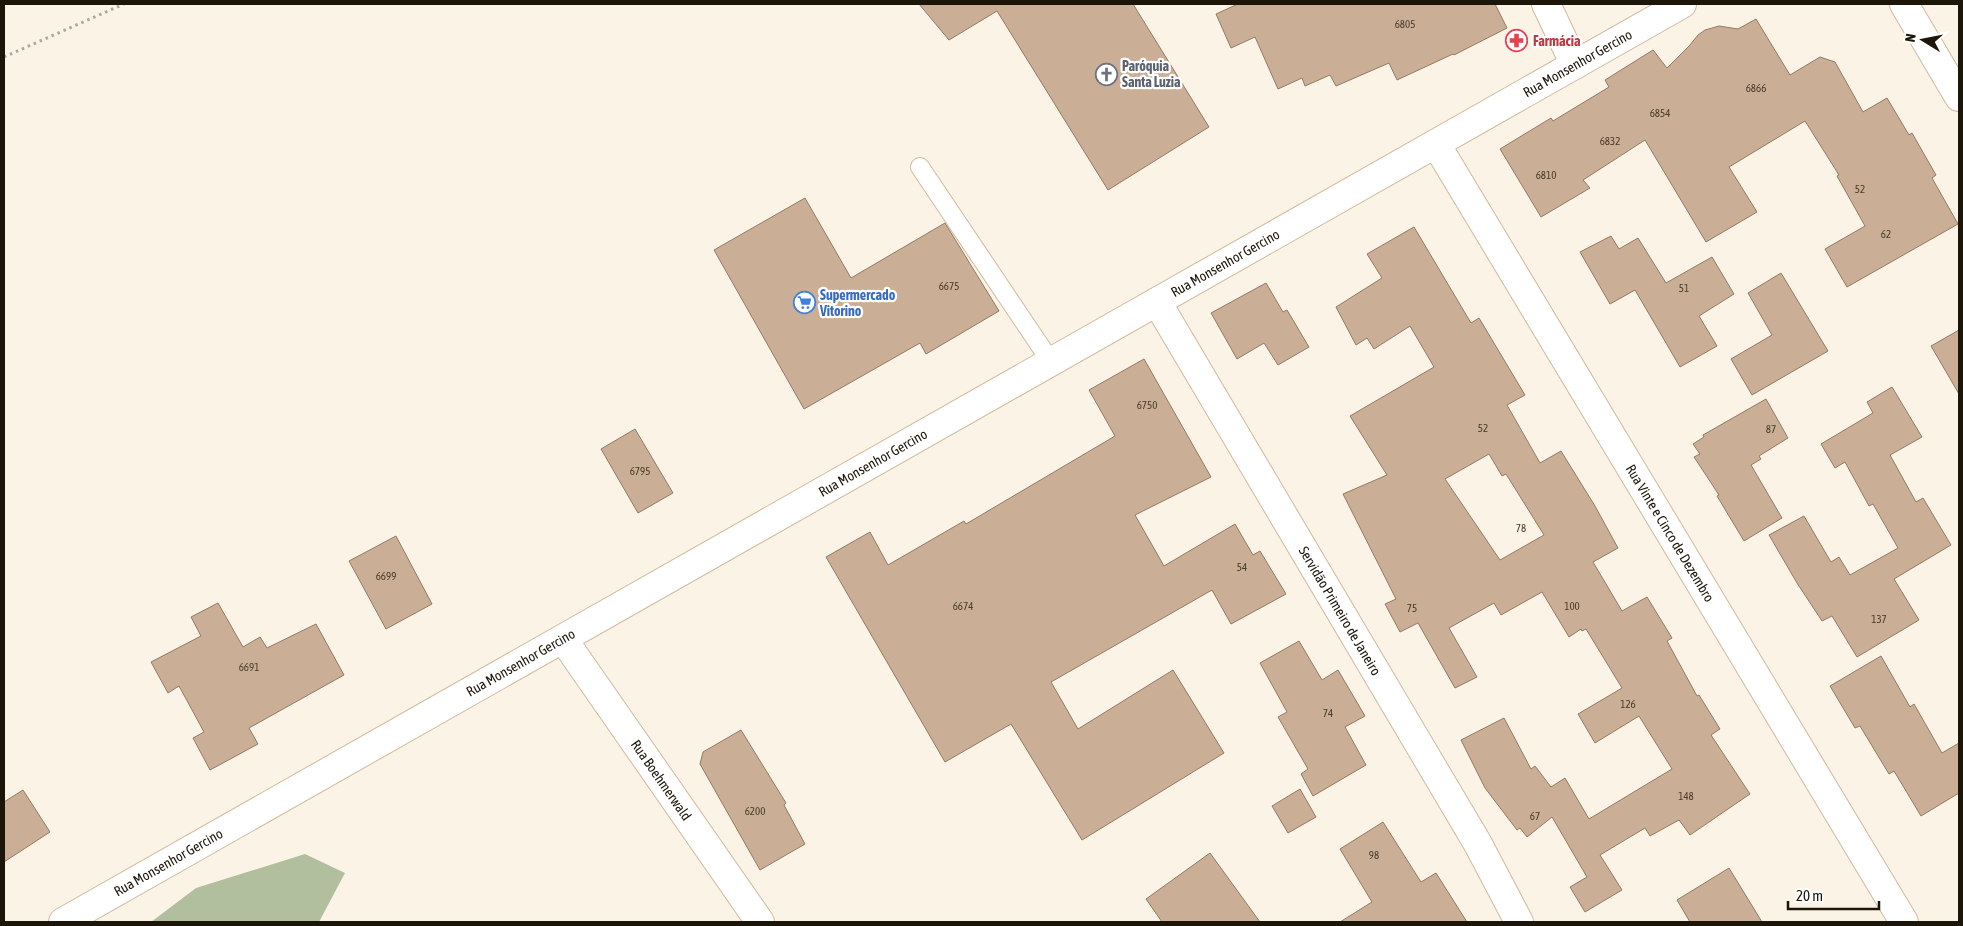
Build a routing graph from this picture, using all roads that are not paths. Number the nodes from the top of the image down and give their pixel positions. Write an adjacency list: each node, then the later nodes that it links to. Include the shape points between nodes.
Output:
1 (1546, 4): 4 (street)
2 (1682, 4): 4 (street, Rua Monsenhor Gercino)
3 (1904, 4): 5 (street)
4 (1575, 65): 6 (street, Rua Monsenhor Gercino)
5 (1959, 97)
6 (1436, 144): 8 (street, Rua Monsenhor Gercino); 14 (street, Rua Vinte e Cinco de Dezembro)
7 (920, 167): 9 (lane)
8 (1157, 302): 9 (street, Rua Monsenhor Gercino); 13 (street, Servidão Primeiro de Janeiro, via 1478,844)
9 (1051, 362): 10 (street, Rua Monsenhor Gercino)
10 (564, 639): 11 (street, Rua Monsenhor Gercino); 12 (street, Rua Boehmerwald)
11 (63, 922)
12 (760, 922)
13 (1519, 922)
14 (1904, 922)

